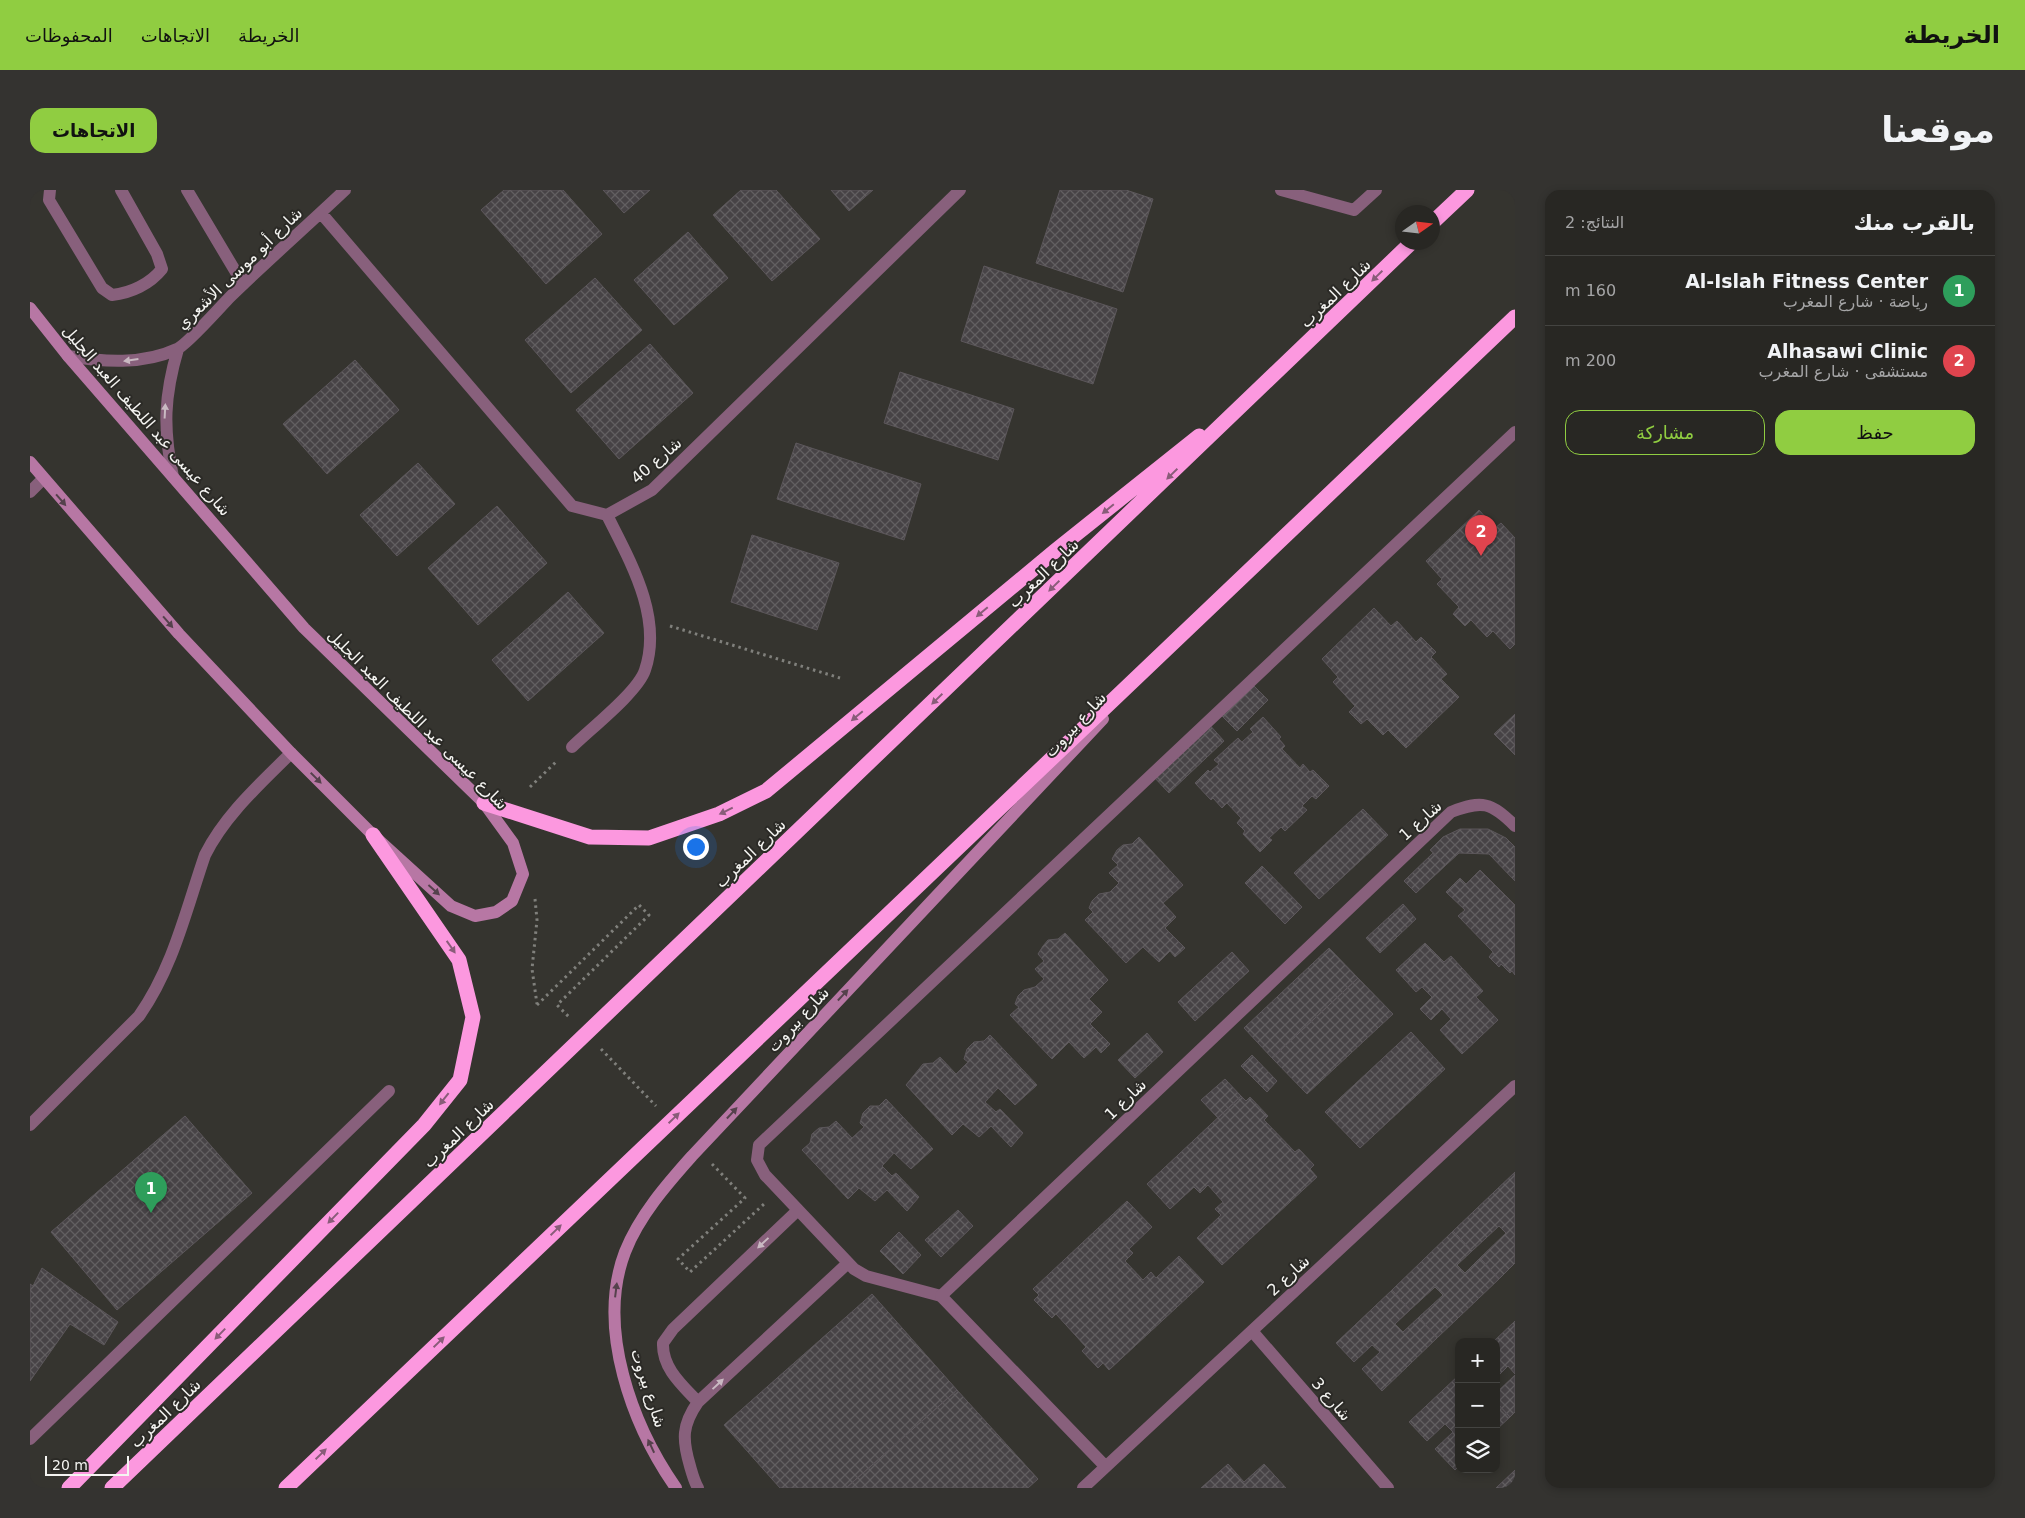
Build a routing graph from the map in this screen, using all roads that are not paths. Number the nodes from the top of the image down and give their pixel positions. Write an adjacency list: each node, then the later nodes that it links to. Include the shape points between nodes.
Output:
1 (50, 190): 2 (street, via 49,200 102,288 112,295 123,294 154,280 162,269)
2 (121, 190)
3 (187, 190): 12 (street)
4 (345, 190): 9 (street, شارع أبو موسى الأشعري)
5 (960, 190): 23 (street, شارع 40, via 652,490)
6 (1281, 190): 7 (street, via 1354,210)
7 (1376, 190)
8 (1467, 190): 10 (highway)
9 (320, 213): 12 (street, شارع أبو موسى الأشعري); 23 (street, via 572,506)
10 (1440, 215)
11 (1404, 250): 17 (highway, شارع المغرب, one-way to 17)
12 (243, 284): 15 (street, شارع أبو موسى الأشعري)
13 (30, 308): 16 (main road, شارع عيسى عبد اللطيف العبد الجليل)
14 (1515, 317): 24 (highway)
15 (178, 349): 16 (street, شارع أبو موسى الأشعري, one-way to 16, via 123,361 95,361); 20 (street, شارع أبو موسى الأشعري, one-way to 15, via 166,445 165,412 169,380)
16 (68, 356): 20 (main road, شارع عيسى عبد اللطيف العبد الجليل)
17 (1256, 393): 27 (highway, one-way to 27, via 1056,551 766,791 719,814 649,838 590,837); 41 (highway, شارع المغرب, one-way to 41)
18 (1515, 432): 33 (street, via 762,1140 758,1160 765,1175)
19 (30, 462): 21 (main road)
20 (173, 477): 27 (main road, شارع عيسى عبد اللطيف العبد الجليل, via 304,628)
21 (43, 480): 22 (street); 26 (main road, one-way to 26, via 179,634)
22 (30, 492)
23 (607, 515): 25 (street, via 631,564 645,603 650,637 645,671 626,696)
24 (1180, 637): 42 (highway, one-way to 24); 43 (main road, شارع بيروت, one-way to 24, via 645,1433 619,1350 616,1290 633,1234 692,1156)
25 (572, 747)
26 (291, 753): 29 (main road, one-way to 29); 32 (street, via 223,824 213,839 167,968 139,1016)
27 (484, 803): 29 (main road, شارع عيسى عبد اللطيف العبد الجليل, one-way to 27, via 451,906 475,916 496,912 512,901 523,874 513,843)
28 (1515, 826): 35 (street, شارع 1, via 1498,810 1473,804 1451,812)
29 (373, 836): 40 (highway, one-way to 40, via 459,960 473,1017 460,1080 424,1125)
30 (1515, 1086): 36 (street, شارع 2)
31 (389, 1091): 38 (street)
32 (30, 1125)
33 (798, 1210): 34 (street); 37 (street, one-way to 37, via 672,1329 663,1343 666,1362)
34 (848, 1263): 35 (street, via 866,1276); 37 (street, one-way to 34)
35 (941, 1296): 39 (street)
36 (1252, 1331): 39 (street, شارع 2); 46 (street, شارع 3)
37 (698, 1402): 44 (street, via 688,1417 684,1435 685,1450)
38 (30, 1439)
39 (1106, 1466): 45 (street, شارع 2)
40 (69, 1488)
41 (112, 1488)
42 (286, 1488)
43 (676, 1488)
44 (698, 1488)
45 (1083, 1488)
46 (1388, 1488)

